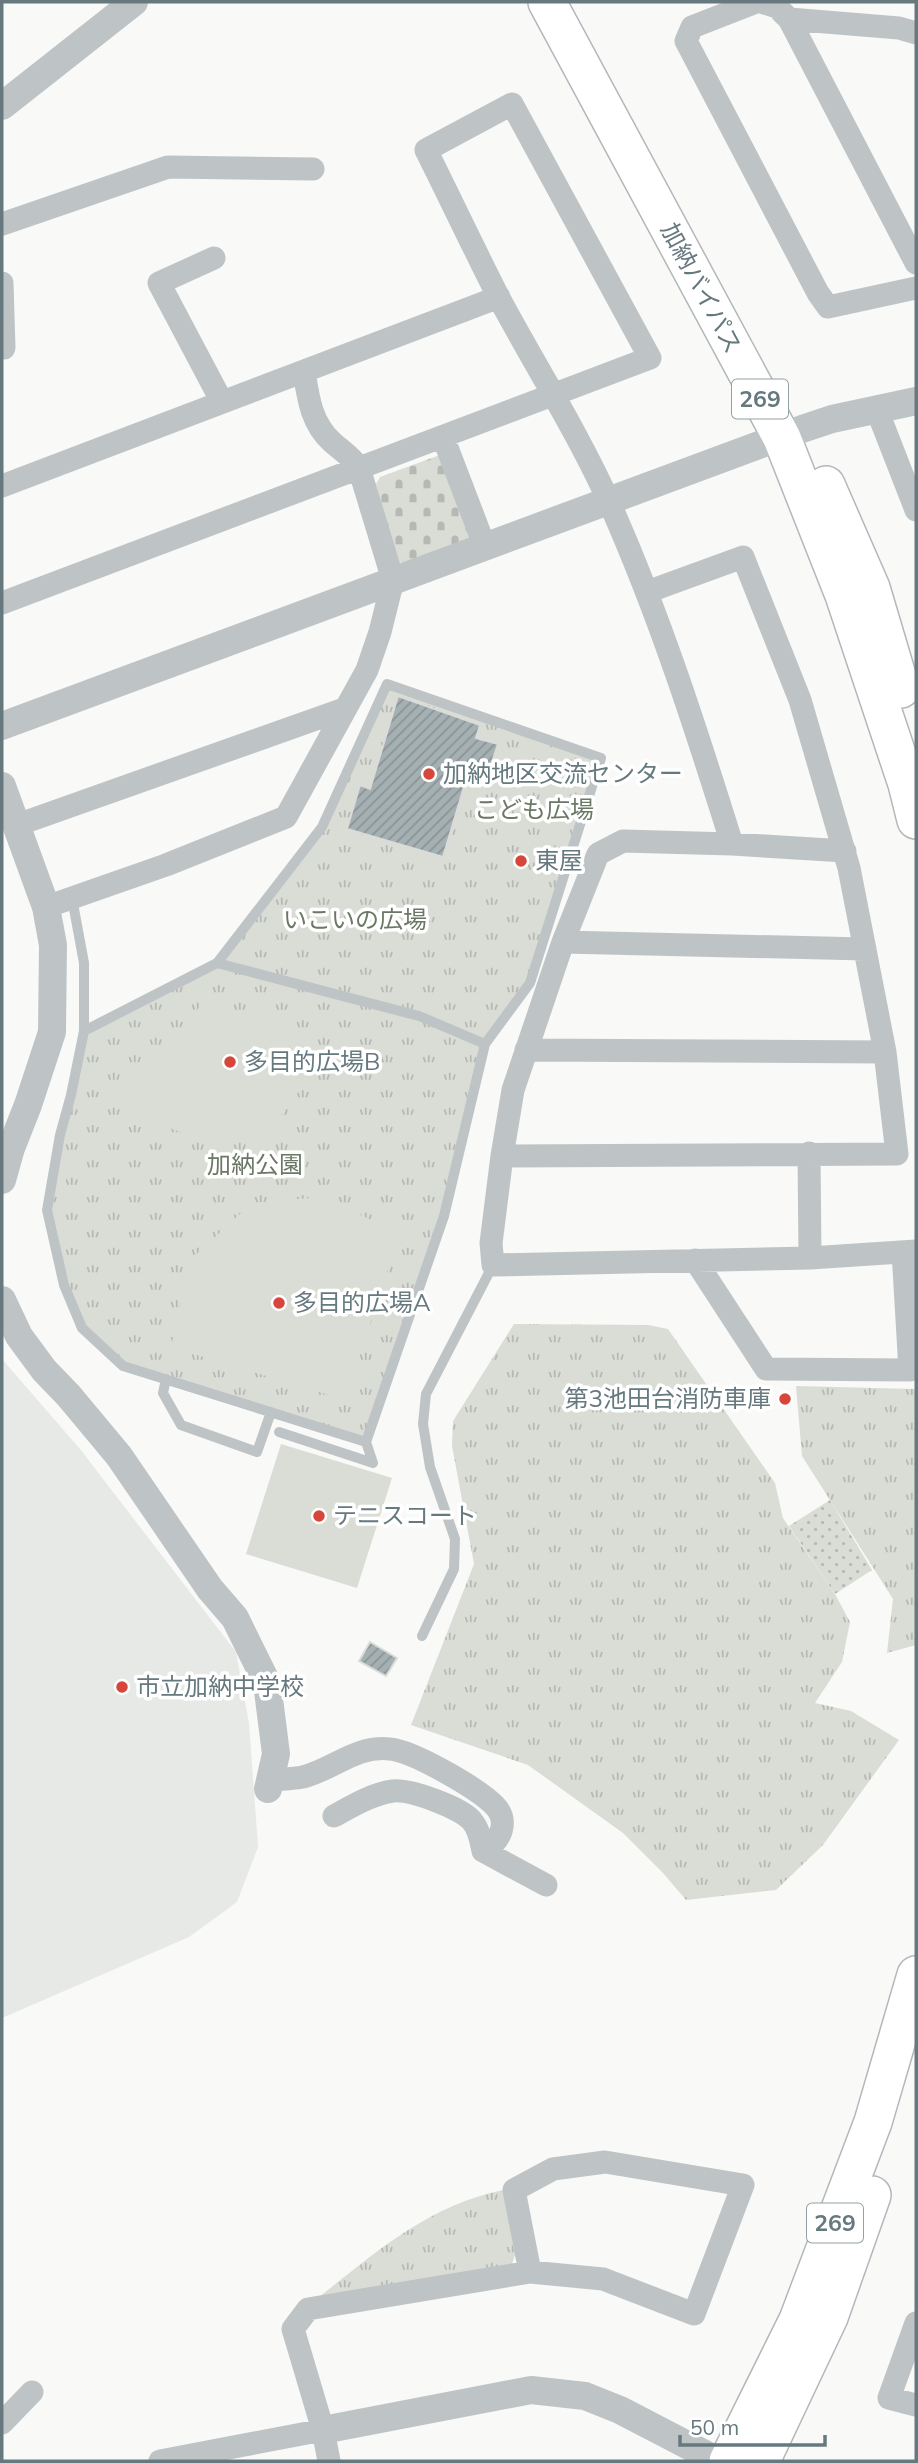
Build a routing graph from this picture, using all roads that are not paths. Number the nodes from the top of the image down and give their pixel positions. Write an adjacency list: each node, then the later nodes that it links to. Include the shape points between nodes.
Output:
1 (134, 2): 7 (street)
2 (547, 2): 21 (highway, 加納バイパス / 269)
3 (570, 2): 21 (highway, 加納バイパス / 269)
4 (759, 2): 5 (street, via 777,6); 13 (street, via 692,27 686,41 818,293 828,307)
5 (789, 19): 6 (street); 11 (street)
6 (916, 33)
7 (2, 106)
8 (313, 169): 9 (street, via 168,167)
9 (2, 224)
10 (214, 258): 19 (street, via 159,283)
11 (916, 263)
12 (2, 283): 15 (street)
13 (916, 288)
14 (499, 297): 16 (street); 17 (street); 17 (street, via 426,150 512,104 650,358)
15 (4, 348)
16 (304, 371): 19 (street); 23 (street, via 317,426)
17 (553, 396): 22 (street); 25 (street)
18 (916, 401): 20 (street)
19 (222, 402): 24 (street)
20 (877, 410): 21 (street, via 832,419); 26 (street)
21 (792, 434): 25 (street); 33 (highway, 加納バイパス / 269, via 871,588); 35 (highway, 加納バイパス / 269)
22 (443, 437): 23 (street); 27 (street)
23 (359, 468): 28 (street); 30 (street)
24 (2, 486)
25 (608, 502): 27 (street); 29 (street)
26 (916, 506)
27 (485, 547): 28 (street)
28 (393, 580): 31 (street, via 366,670); 32 (street)
29 (647, 592): 37 (street); 38 (street, via 743,556 800,700)
30 (2, 603)
31 (344, 709): 36 (street); 39 (street, via 286,817)
32 (2, 726)
33 (916, 741)
34 (2, 786): 36 (street)
35 (916, 820)
36 (17, 825): 39 (street)
37 (732, 844): 38 (street); 40 (street, via 623,841 598,854)
38 (845, 851): 41 (street)
39 (59, 903): 43 (lane, via 84,963); 49 (street, via 53,946 52,1031)
40 (563, 942): 41 (street); 45 (street)
41 (865, 949): 46 (street)
42 (217, 963): 43 (lane); 44 (lane, via 419,1016); 44 (lane, via 322,827 387,684 601,758 530,983)
43 (84, 1031): 55 (lane, via 47,1210 64,1285 82,1328 123,1366)
44 (485, 1044): 59 (lane, via 444,1216)
45 (526, 1050): 46 (street); 48 (street, via 513,1090)
46 (885, 1052): 47 (street, via 898,1154)
47 (809, 1153): 48 (street); 51 (street)
48 (502, 1156): 53 (street, via 491,1243)
49 (2, 1180)
50 (910, 1252): 51 (street); 52 (street, via 910,1370 766,1369)
51 (810, 1258): 52 (street)
52 (695, 1260): 53 (street)
53 (493, 1265): 61 (lane, via 426,1394 423,1423 430,1467 455,1539 454,1569)
54 (2, 1300): 62 (street, via 19,1336 44,1370 119,1456 210,1589 236,1618 267,1683 276,1754)
55 (166, 1379): 56 (lane); 56 (lane, via 163,1393 181,1425 257,1452)
56 (271, 1412): 58 (lane)
57 (279, 1432): 60 (lane)
58 (344, 1435): 59 (lane); 60 (lane)
59 (366, 1442): 60 (lane, via 373,1463)
60 (338, 1451)
61 (422, 1636)
62 (270, 1785): 64 (street, via 303,1777 359,1751 391,1749 422,1759 496,1807 503,1826 500,1837 493,1844)
63 (334, 1816): 64 (street, via 368,1798 405,1790 466,1814)
64 (481, 1841): 65 (street, via 483,1851)
65 (546, 1885)
66 (916, 1975): 77 (highway, 269, via 873,2122 798,2320)
67 (916, 2054): 78 (highway, 269, via 829,2317)
68 (530, 2272): 68 (street, via 514,2190 553,2169 605,2162 743,2185 694,2314 603,2279); 73 (street, via 308,2309 293,2329)
69 (916, 2323): 71 (street, via 889,2398)
70 (32, 2392): 72 (street)
71 (916, 2405)
72 (2, 2423)
73 (323, 2430): 74 (street); 75 (street); 76 (street, via 531,2390 585,2396)
74 (160, 2461)
75 (329, 2461)
76 (718, 2461)
77 (728, 2461)
78 (761, 2461)

